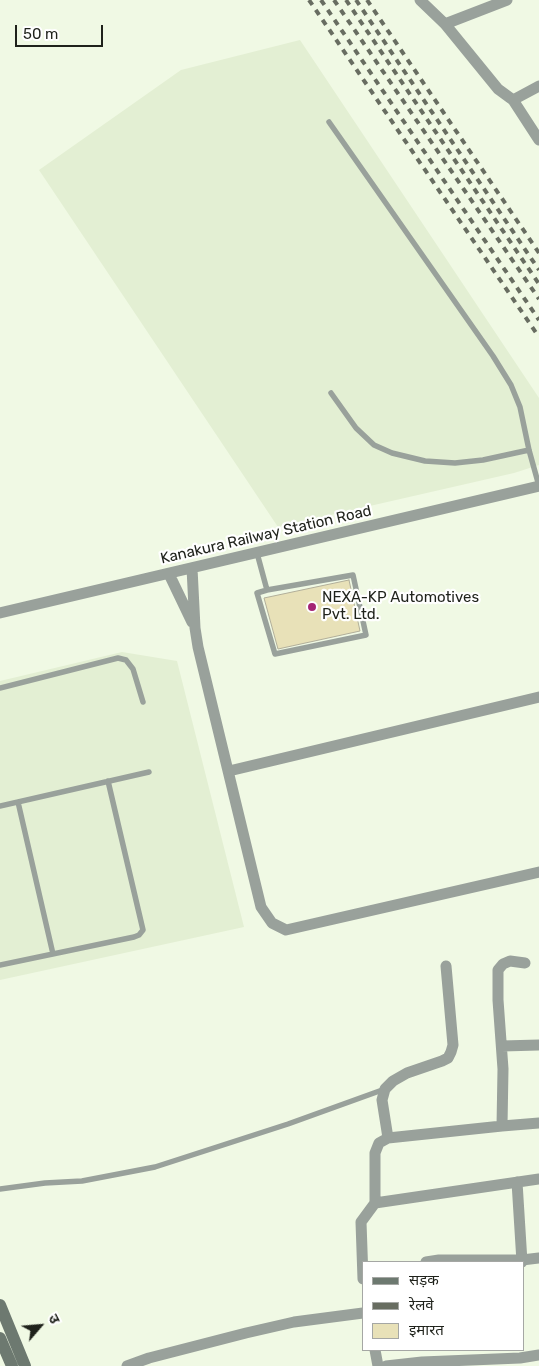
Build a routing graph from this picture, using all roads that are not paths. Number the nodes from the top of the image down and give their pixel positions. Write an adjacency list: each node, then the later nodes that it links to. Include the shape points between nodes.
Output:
1 (420, 0): 3 (street)
2 (507, 0): 3 (street)
3 (445, 24): 5 (street, via 498,89)
4 (539, 86): 5 (street)
5 (512, 100): 7 (street)
6 (329, 122): 9 (lane, via 511,385 520,407)
7 (539, 140)
8 (331, 393): 9 (lane, via 356,428 374,445 392,454 455,463)
9 (528, 450): 10 (lane)
10 (539, 486): 11 (street, Kanakura Railway Station Road)
11 (257, 553): 12 (street, Kanakura Railway Station Road); 14 (lane)
12 (192, 568): 13 (street, Kanakura Railway Station Road); 16 (street)
13 (169, 574): 15 (street, Kanakura Railway Station Road); 16 (street)
14 (267, 590): 14 (lane, via 353,575 366,635 275,654 257,593)
15 (0, 613)
16 (195, 628): 20 (street)
17 (0, 688): 19 (lane, via 118,658 126,660 133,669)
18 (539, 697): 20 (street)
19 (144, 702)
20 (229, 771): 25 (street, via 261,907 272,923 286,930)
21 (148, 772): 22 (lane)
22 (108, 781): 23 (lane); 26 (lane, via 143,930 134,937)
23 (18, 802): 24 (lane); 26 (lane)
24 (0, 806)
25 (539, 872)
26 (53, 954): 28 (lane)
27 (525, 963): 30 (street, via 510,961 498,970)
28 (0, 965)
29 (446, 966): 32 (street, via 452,1052 442,1061 407,1073)
30 (502, 1046): 31 (street); 34 (street)
31 (539, 1046)
32 (385, 1089): 35 (street, via 382,1100); 38 (lane, via 156,1167 82,1181 46,1182)
33 (539, 1123): 34 (street)
34 (502, 1126): 35 (street)
35 (388, 1138): 39 (street, via 378,1143 375,1153)
36 (539, 1179): 37 (street)
37 (517, 1182): 39 (street); 42 (street)
38 (0, 1189)
39 (375, 1203): 43 (street, via 361,1222)
40 (539, 1258): 42 (street)
41 (432, 1261): 42 (street)
42 (522, 1261)
43 (362, 1274)
44 (0, 1305): 52 (main road)
45 (362, 1313): 49 (street, via 275,1326)
46 (0, 1338): 51 (main road)
47 (375, 1351): 54 (street)
48 (539, 1355): 50 (street)
49 (150, 1362): 53 (street)
50 (437, 1364): 55 (street, via 422,1362)
51 (12, 1366)
52 (25, 1366)
53 (127, 1366)
54 (378, 1366)
55 (386, 1366)

